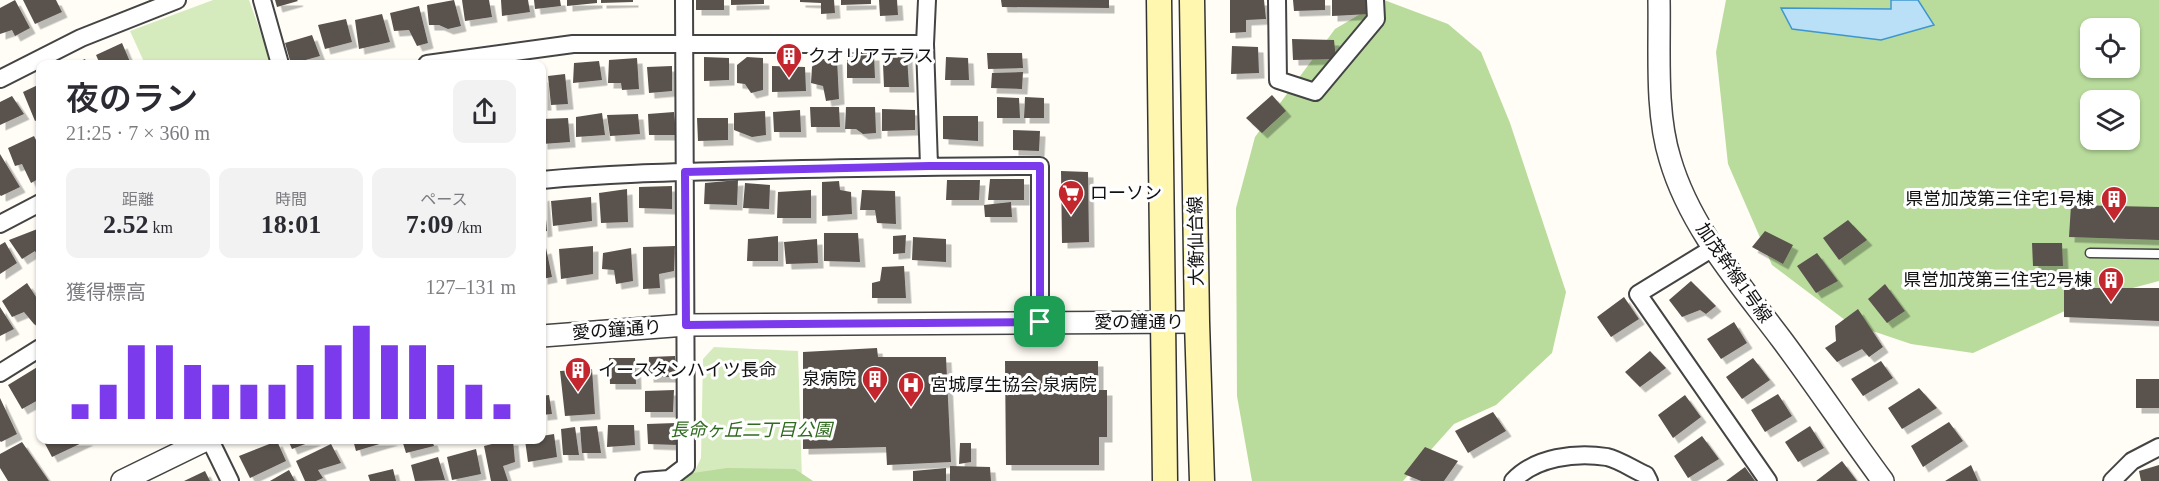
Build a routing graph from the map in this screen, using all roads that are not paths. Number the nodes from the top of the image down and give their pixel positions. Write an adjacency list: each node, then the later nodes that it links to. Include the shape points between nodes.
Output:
1 (177, 0): 12 (street, via 81,38)
2 (262, 0): 13 (street)
3 (684, 0): 10 (street)
4 (927, 0): 11 (street)
5 (1158, 0): 25 (main road, 大衡仙台線)
6 (1192, 0): 27 (main road, 大衡仙台線)
7 (1277, 0): 8 (street, via 1278,80 1315,93 1376,19)
8 (1375, 0)
9 (1659, 0): 22 (street, 加茂幹線1号線, via 1660,94 1669,158)
10 (684, 43): 11 (street); 14 (street, via 573,44); 18 (street)
11 (925, 44): 17 (street)
12 (38, 60)
13 (279, 60)
14 (456, 60)
15 (36, 61): 16 (street)
16 (0, 79)
17 (929, 166): 18 (street); 26 (street, via 1040,166)
18 (685, 172): 19 (street); 28 (street)
19 (546, 180)
20 (36, 205): 21 (street)
21 (0, 224)
22 (1713, 248): 42 (street, via 1638,294); 43 (street, 加茂幹線1号線)
23 (2090, 253): 24 (lane)
24 (2159, 254)
25 (1162, 321): 26 (street, 愛の鐘通り); 27 (street, 愛の鐘通り); 38 (main road, 大衡仙台線)
26 (1040, 322): 28 (street, 愛の鐘通り)
27 (1197, 322): 39 (main road, 大衡仙台線)
28 (686, 325): 29 (street, 愛の鐘通り); 37 (street, via 686,465 669,479)
29 (546, 336)
30 (36, 350): 31 (street)
31 (0, 373)
32 (200, 444): 35 (street)
33 (210, 444): 36 (street)
34 (2159, 447): 44 (street, via 2132,461)
35 (122, 481)
36 (230, 481)
37 (644, 481)
38 (1165, 481)
39 (1202, 481)
40 (1513, 481): 41 (street, via 1520,473 1557,456 1608,458)
41 (1649, 481)
42 (1768, 481)
43 (1883, 481)
44 (2112, 481)

